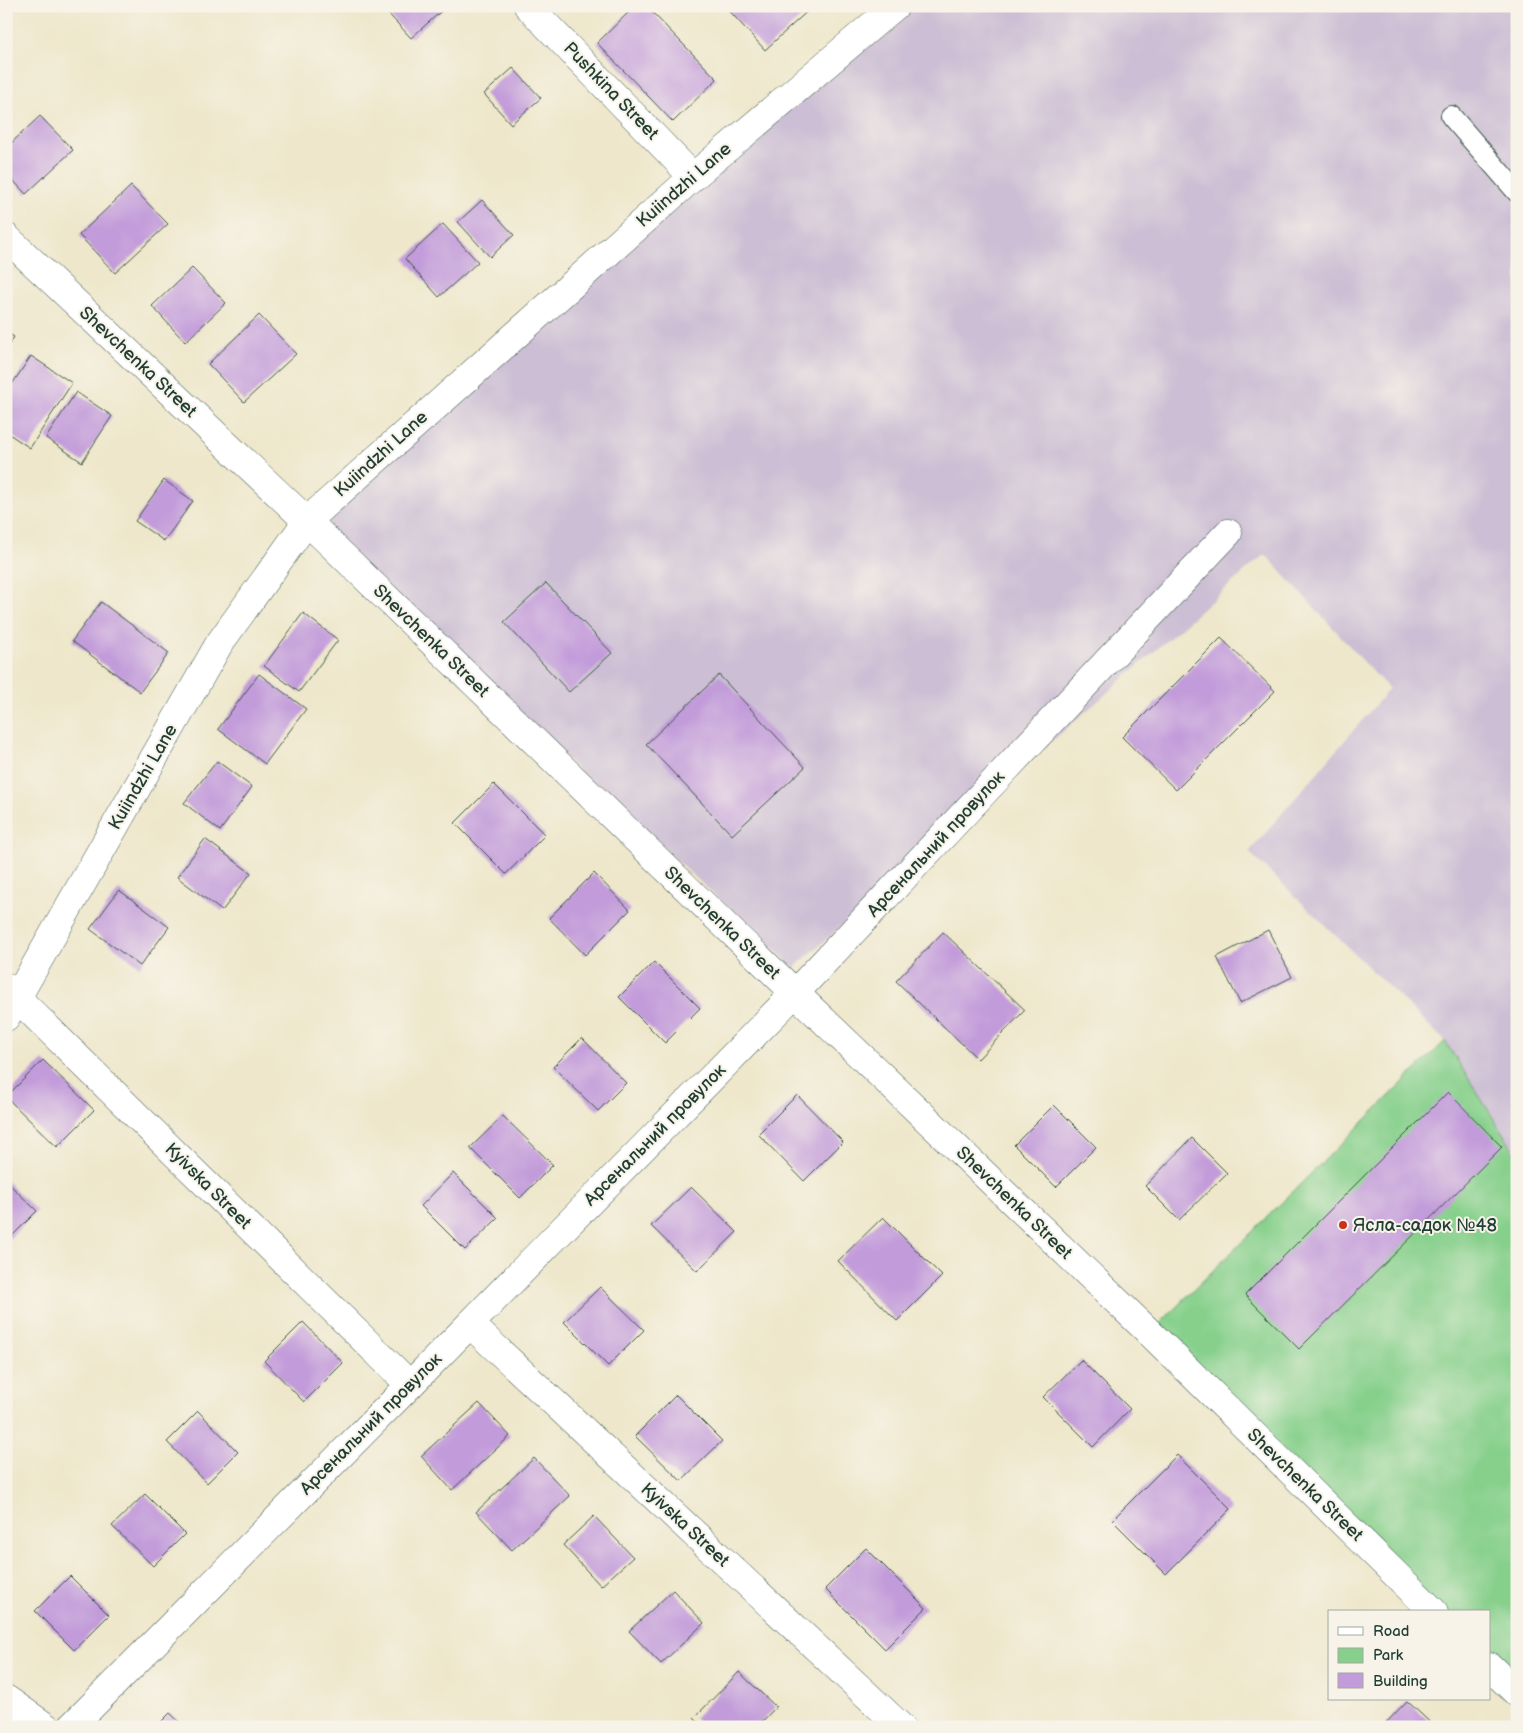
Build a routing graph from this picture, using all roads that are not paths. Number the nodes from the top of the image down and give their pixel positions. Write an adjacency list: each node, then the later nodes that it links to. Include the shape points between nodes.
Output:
1 (528, 6): 4 (street, Pushkina Street)
2 (894, 6): 4 (street, Kuiindzhi Lane)
3 (1451, 116): 5 (lane)
4 (694, 177): 7 (street, Kuiindzhi Lane)
5 (1517, 192)
6 (6, 238): 7 (street, Shevchenka Street)
7 (307, 521): 9 (street, Shevchenka Street); 10 (street, Kuiindzhi Lane, via 219,644)
8 (1228, 534): 9 (street, Арсенальний провулок)
9 (795, 993): 11 (street, Арсенальний провулок); 13 (street, Shevchenka Street, via 1150,1333)
10 (10, 1001): 12 (street, Kyivska Street)
11 (470, 1324): 12 (street, Арсенальний провулок); 19 (street, Kyivska Street)
12 (410, 1385): 18 (street, Арсенальний провулок)
13 (1432, 1610)
14 (1490, 1667): 15 (street)
15 (1517, 1693)
16 (6, 1699): 17 (street)
17 (46, 1727)
18 (71, 1727)
19 (901, 1727)

